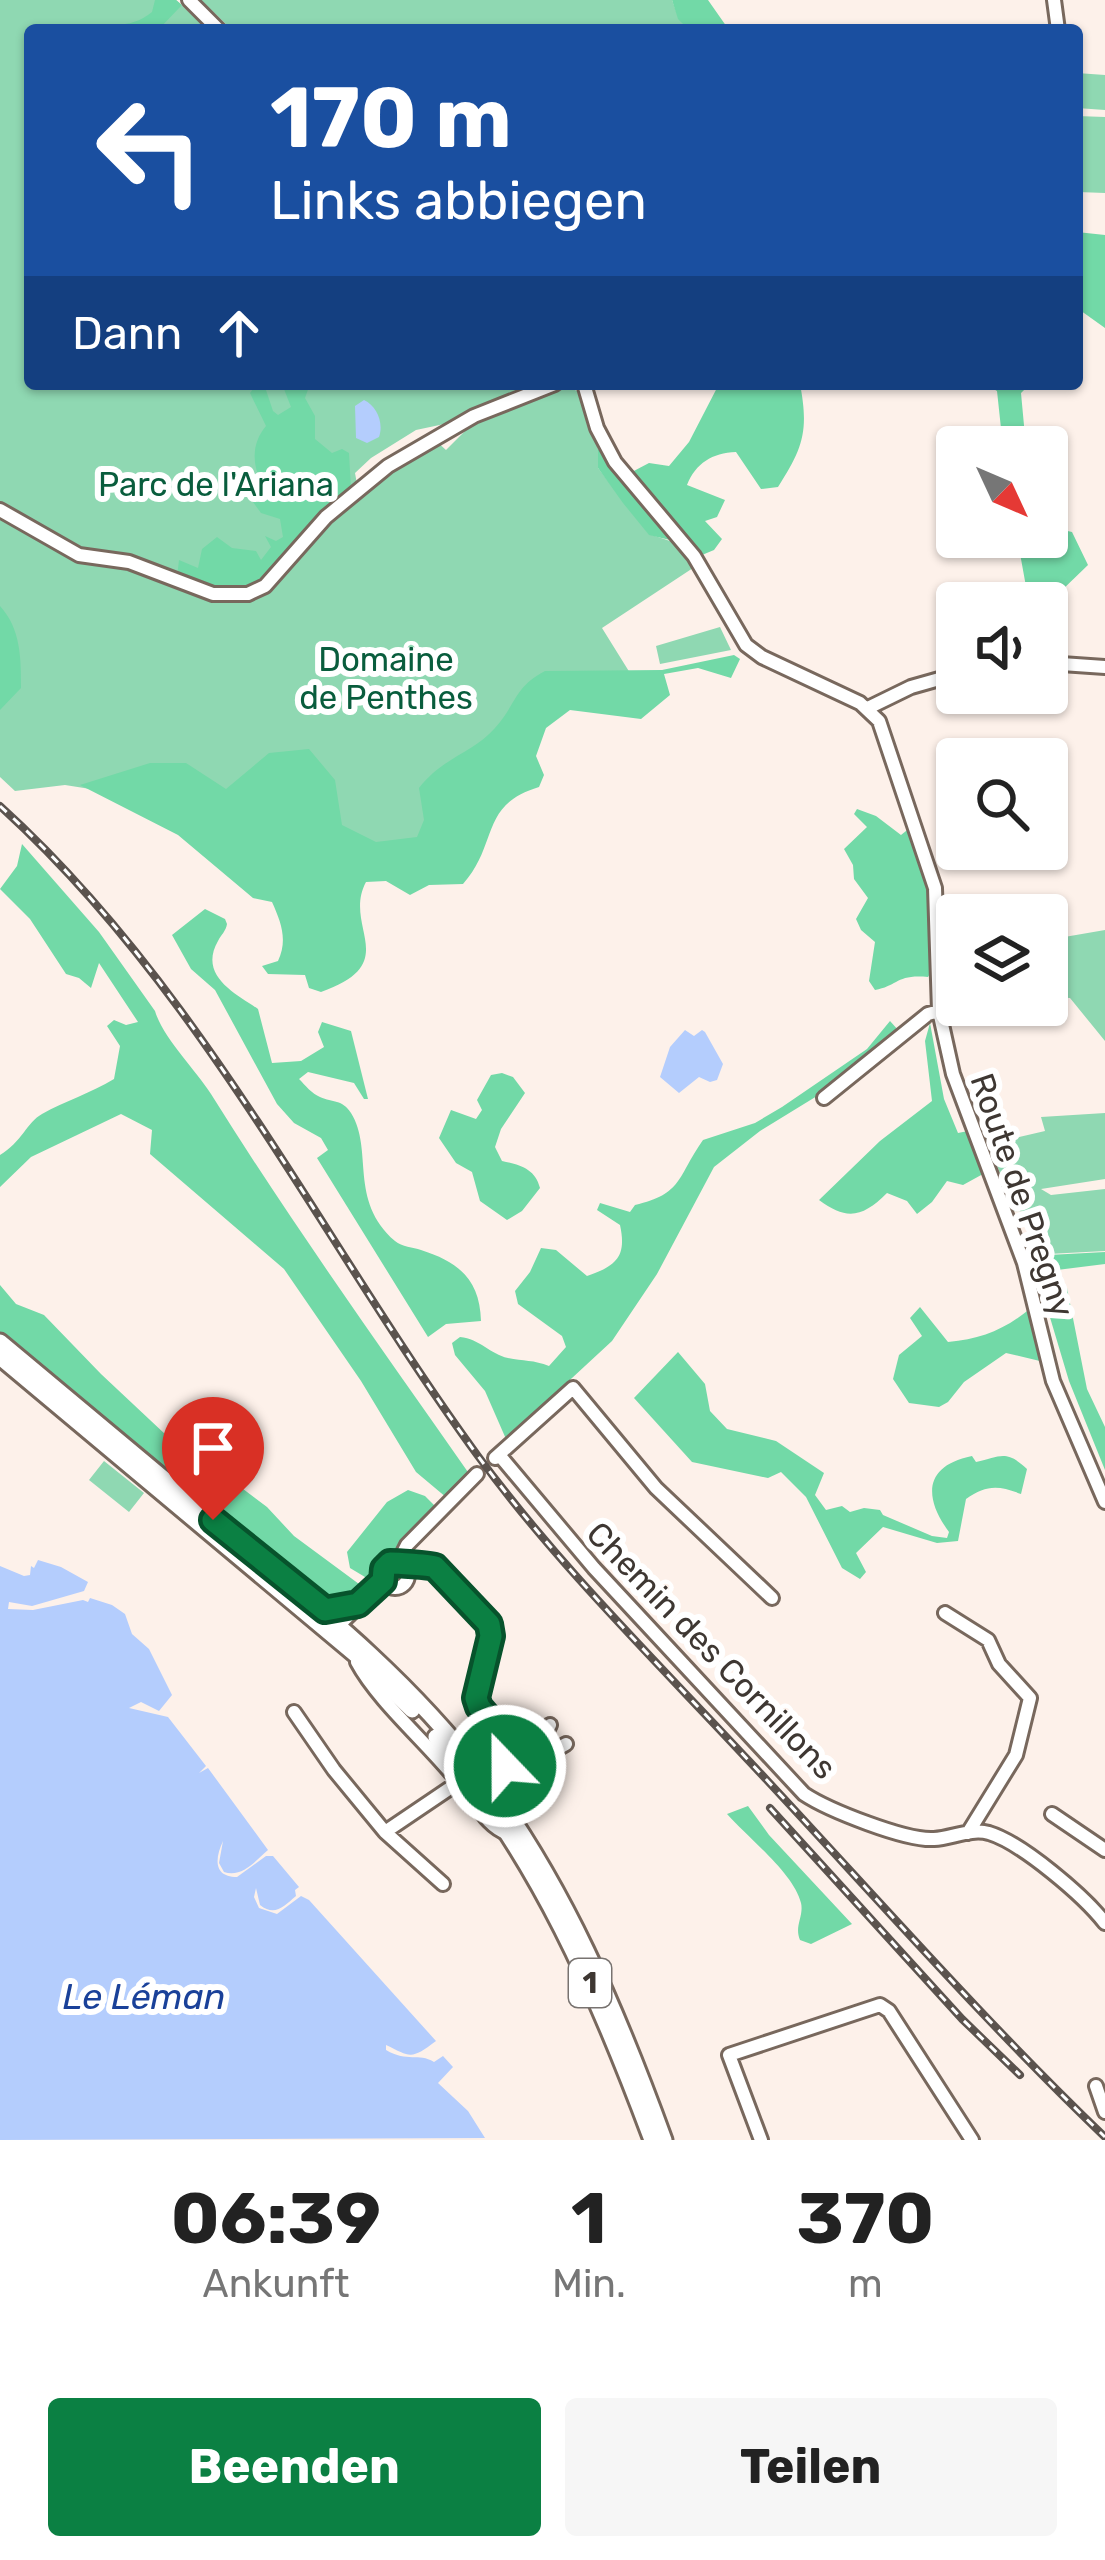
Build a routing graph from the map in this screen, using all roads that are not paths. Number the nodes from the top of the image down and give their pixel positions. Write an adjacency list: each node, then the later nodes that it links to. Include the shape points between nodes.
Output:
1 (189, 0): 2 (street)
2 (213, 24)
3 (540, 390): 5 (street, via 474,416 388,466 248,594 213,594 129,562 79,555)
4 (586, 390): 9 (street, via 615,462 694,556 748,647)
5 (0, 510)
6 (1068, 664): 7 (street)
7 (1105, 667)
8 (936, 680): 9 (street)
9 (868, 708): 10 (street, Route de Pregny, via 883,731 934,888)
10 (936, 937)
11 (936, 1012): 13 (street)
12 (943, 1026): 17 (street, Route de Pregny, via 1024,1263 1053,1382)
13 (824, 1098)
14 (0, 1342): 22 (main road, 1)
15 (0, 1357): 24 (main road, 1)
16 (477, 1474): 18 (street, via 407,1545)
17 (1105, 1502)
18 (402, 1565): 19 (street, via 387,1565); 19 (street, via 408,1577 401,1586); 27 (street, via 435,1567 489,1624 475,1692)
19 (383, 1581): 21 (street)
20 (772, 1598): 35 (street, Chemin des Cornillons, via 656,1489 573,1388 497,1457 804,1794 914,1837)
21 (358, 1604): 22 (street); 24 (street)
22 (320, 1609): 24 (main road, 1)
23 (944, 1612): 35 (street, via 988,1640 1030,1698 1016,1755)
24 (336, 1630): 25 (main road, 1); 32 (main road, 1, via 419,1702)
25 (356, 1654): 31 (street, via 370,1682); 36 (main road, 1, via 440,1741)
26 (295, 1712): 34 (street)
27 (490, 1722): 30 (street, via 508,1769 520,1770); 32 (street, via 470,1732)
28 (550, 1724): 30 (street)
29 (566, 1744): 30 (street)
30 (546, 1747)
31 (459, 1782): 34 (street); 36 (street, via 494,1829)
32 (498, 1798): 43 (main road, 1, via 583,1941)
33 (1052, 1814): 37 (street)
34 (385, 1832): 38 (street)
35 (968, 1833): 39 (street, Chemin des Cornillons, via 1006,1842)
36 (510, 1835): 42 (main road, 1, via 578,1955)
37 (1105, 1850)
38 (443, 1884)
39 (1104, 1918)
40 (1099, 2095): 41 (street)
41 (1105, 2112)
42 (652, 2140)
43 (664, 2140)
44 (761, 2140): 45 (street, via 729,2055 880,2005)
45 (972, 2140)

